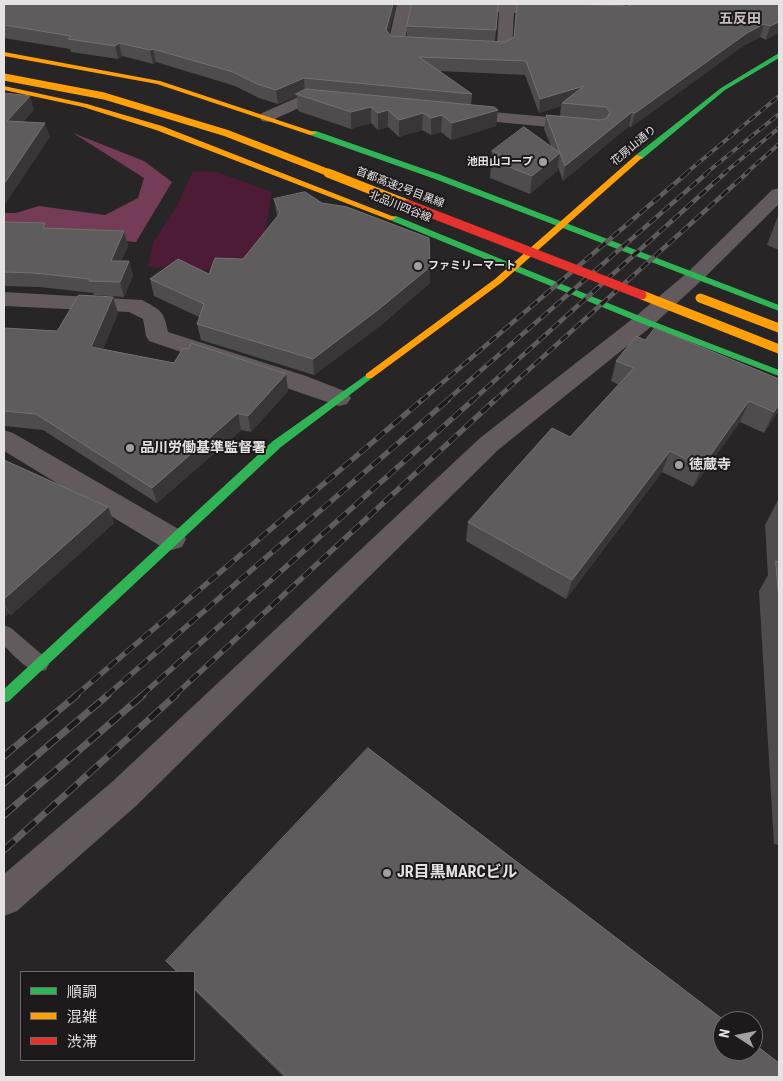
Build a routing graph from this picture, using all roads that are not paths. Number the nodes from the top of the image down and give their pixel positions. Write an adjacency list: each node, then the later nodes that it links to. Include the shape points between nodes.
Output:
1 (404, 4): 2 (street); 2 (street, via 396,44 504,49)
2 (507, 6): 3 (street)
3 (565, 10)
4 (4, 54): 11 (main road, via 158,82)
5 (779, 55): 15 (main road, 花房山通り, via 723,89)
6 (4, 64): 12 (main road, via 118,84)
7 (4, 77): 25 (main road, 首都高速2号目黒線, bridge, via 104,96 226,133)
8 (4, 88): 18 (main road, 北品川四谷線, via 85,105 159,128)
9 (344, 102): 11 (street, via 305,99)
10 (441, 112): 13 (street)
11 (268, 116): 15 (main road)
12 (242, 122)
13 (597, 127)
14 (779, 194): 19 (street)
15 (562, 225): 18 (main road, 花房山通り); 19 (main road)
16 (529, 232): 17 (main road)
17 (557, 243)
18 (512, 266): 23 (main road, 北品川四谷線); 27 (main road, 花房山通り, via 498,280)
19 (695, 276): 22 (main road); 23 (street)
20 (668, 285): 24 (main road, bridge)
21 (4, 299): 27 (street, via 134,306 154,316 157,336)
22 (779, 308)
23 (644, 321): 26 (main road, 北品川四谷線); 33 (street, via 489,444 125,793)
24 (779, 328)
25 (779, 349)
26 (779, 373)
27 (339, 398): 29 (main road, 花房山通り, via 278,444)
28 (4, 439): 29 (street)
29 (172, 539): 31 (main road, 花房山通り)
30 (4, 634): 31 (lane)
31 (39, 664): 32 (main road, 花房山通り)
32 (4, 697)
33 (4, 898)

